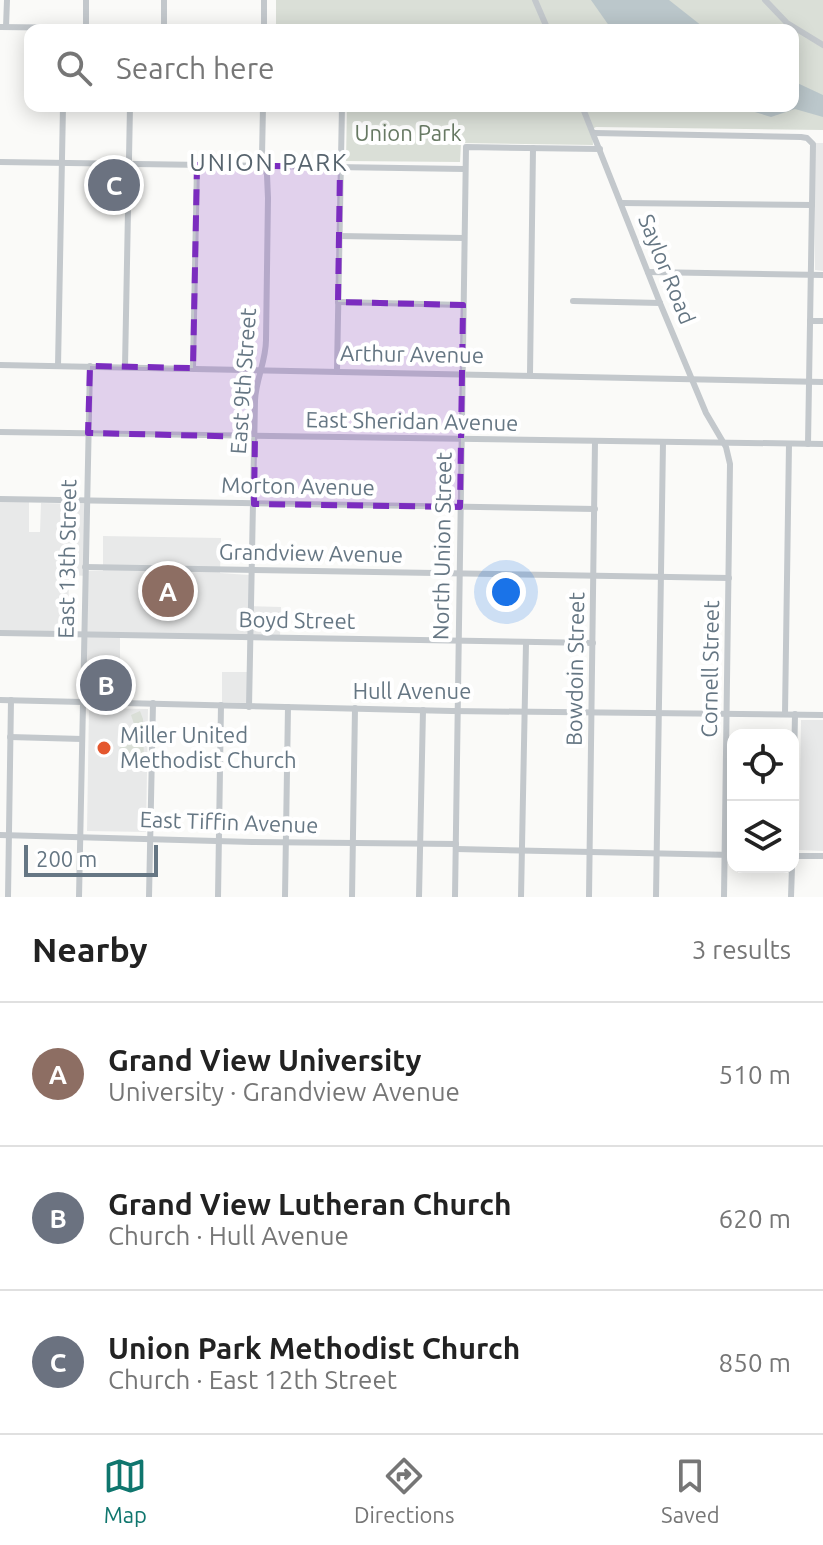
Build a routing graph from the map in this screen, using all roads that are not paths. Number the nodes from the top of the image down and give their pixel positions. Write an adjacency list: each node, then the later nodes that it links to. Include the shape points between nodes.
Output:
1 (7, 0): 12 (street)
2 (86, 0): 7 (street)
3 (164, 0): 8 (street)
4 (264, 0): 9 (street)
5 (535, 0): 10 (street)
6 (765, 0): 11 (street)
7 (86, 24)
8 (164, 24)
9 (264, 24)
10 (545, 24)
11 (789, 24)
12 (3, 27): 13 (street)
13 (24, 28)
14 (799, 31): 15 (street)
15 (823, 45)
16 (63, 112): 25 (street)
17 (130, 112): 26 (street)
18 (263, 112): 28 (street, East 9th Street)
19 (342, 112): 29 (street)
20 (585, 112): 21 (street, Saylor Road)
21 (594, 133): 23 (street, Saylor Road); 32 (street, via 801,137 811,141)
22 (533, 148): 23 (street); 30 (street, North Union Street, via 466,147); 52 (street)
23 (600, 149): 31 (street, Saylor Road)
24 (0, 162): 25 (street)
25 (62, 162): 26 (street); 45 (street)
26 (129, 164): 27 (street); 47 (street)
27 (197, 165): 28 (street); 48 (street)
28 (265, 166): 29 (street); 49 (street, East 9th Street)
29 (340, 167): 30 (street); 33 (street)
30 (465, 169): 34 (street, North Union Street)
31 (621, 203): 32 (street); 35 (street, Saylor Road)
32 (812, 205): 36 (street)
33 (339, 236): 34 (street); 39 (street)
34 (464, 238): 41 (street, North Union Street)
35 (648, 272): 36 (street); 40 (street, Saylor Road)
36 (811, 275): 37 (street); 42 (street)
37 (823, 275)
38 (573, 301): 40 (street)
39 (338, 302): 41 (street); 50 (street)
40 (660, 303): 53 (street, Saylor Road)
41 (463, 305): 51 (street, North Union Street)
42 (810, 321): 43 (street); 54 (street)
43 (823, 321)
44 (0, 365): 45 (street, Arthur Avenue)
45 (58, 366): 46 (street, Arthur Avenue)
46 (90, 366): 47 (street, Arthur Avenue); 57 (street, East 13th Street)
47 (125, 367): 48 (street, Arthur Avenue)
48 (193, 368): 49 (street, Arthur Avenue)
49 (263, 370): 50 (street, Arthur Avenue); 58 (street, East 9th Street, via 256,392)
50 (337, 370): 51 (street, Arthur Avenue)
51 (462, 373): 52 (street, Arthur Avenue); 59 (street, North Union Street)
52 (530, 374): 53 (street, Arthur Avenue)
53 (692, 379): 54 (street, Arthur Avenue); 62 (street, Saylor Road)
54 (810, 381): 55 (street, Arthur Avenue); 64 (street)
55 (823, 382)
56 (0, 432): 57 (street, East Sheridan Avenue)
57 (88, 433): 58 (street, East Sheridan Avenue); 67 (street, East 13th Street)
58 (255, 437): 59 (street, East Sheridan Avenue); 68 (street, East 9th Street)
59 (461, 440): 60 (street, East Sheridan Avenue); 69 (street, North Union Street)
60 (595, 441): 61 (street, East Sheridan Avenue); 70 (street, Bowdoin Street)
61 (663, 442): 62 (street, East Sheridan Avenue); 75 (street)
62 (724, 443): 63 (street, East Sheridan Avenue); 76 (street, Cornell Street, via 730,464)
63 (789, 444): 64 (street, East Sheridan Avenue); 97 (street)
64 (808, 444): 65 (street, East Sheridan Avenue)
65 (823, 444)
66 (0, 499): 67 (street, Morton Avenue)
67 (86, 500): 68 (street, Morton Avenue); 71 (street, East 13th Street)
68 (254, 504): 69 (street, Morton Avenue); 72 (street, East 9th Street)
69 (460, 507): 70 (street, Morton Avenue); 73 (street, North Union Street)
70 (595, 509): 74 (street, Bowdoin Street)
71 (85, 567): 72 (street, Grandview Avenue); 78 (street, East 13th Street)
72 (252, 570): 73 (street, Grandview Avenue); 79 (street, East 9th Street)
73 (460, 573): 74 (street, Grandview Avenue); 80 (street, North Union Street)
74 (594, 576): 75 (street, Grandview Avenue); 82 (street, Bowdoin Street)
75 (661, 577): 76 (street, Grandview Avenue); 95 (street)
76 (729, 578): 96 (street, Cornell Street)
77 (0, 633): 78 (street, Boyd Street)
78 (84, 635): 79 (street, Boyd Street); 85 (street, East 13th Street)
79 (251, 637): 80 (street, Boyd Street); 88 (street, East 9th Street)
80 (459, 641): 81 (street, Boyd Street); 92 (street, North Union Street)
81 (526, 643): 82 (street, Boyd Street); 93 (street)
82 (593, 643): 94 (street, Bowdoin Street)
83 (0, 700): 84 (street, Hull Avenue)
84 (11, 700): 85 (street, Hull Avenue); 100 (street)
85 (83, 702): 86 (street, Hull Avenue); 101 (street, East 13th Street)
86 (153, 703): 87 (street, Hull Avenue); 108 (street)
87 (221, 705): 88 (street, Hull Avenue); 109 (street)
88 (249, 707): 89 (street, Hull Avenue)
89 (288, 707): 90 (street, Hull Avenue); 110 (street)
90 (355, 708): 91 (street, Hull Avenue); 112 (street)
91 (423, 710): 92 (street, Hull Avenue); 111 (street)
92 (458, 710): 93 (street, Hull Avenue); 113 (street, North Union Street)
93 (525, 710): 94 (street, Hull Avenue); 114 (street)
94 (593, 711): 95 (street, Hull Avenue); 115 (street, Bowdoin Street)
95 (660, 712): 96 (street, Hull Avenue); 116 (street)
96 (727, 713): 97 (street, Hull Avenue); 117 (street, Cornell Street)
97 (785, 714): 98 (street, Hull Avenue)
98 (795, 714): 99 (street, Hull Avenue); 104 (street)
99 (823, 715)
100 (10, 737): 101 (street); 103 (street)
101 (82, 739): 107 (street, East 13th Street)
102 (0, 768): 103 (street)
103 (9, 769): 106 (street)
104 (793, 801)
105 (0, 835): 106 (street, East Tiffin Avenue)
106 (9, 835): 107 (street, East Tiffin Avenue); 121 (street)
107 (80, 836): 108 (street, East Tiffin Avenue); 122 (street, East 13th Street)
108 (151, 838): 109 (street, East Tiffin Avenue); 123 (street)
109 (219, 840): 110 (street, East Tiffin Avenue); 124 (street)
110 (286, 842): 112 (street, East Tiffin Avenue); 125 (street)
111 (420, 843): 112 (street, East Tiffin Avenue); 113 (street, East Tiffin Avenue); 127 (street)
112 (353, 844): 126 (street)
113 (456, 847): 114 (street, East Tiffin Avenue); 128 (street, North Union Street)
114 (522, 850): 115 (street, East Tiffin Avenue); 129 (street)
115 (590, 853): 116 (street, East Tiffin Avenue); 130 (street, Bowdoin Street)
116 (657, 853): 117 (street, East Tiffin Avenue); 131 (street)
117 (724, 855): 132 (street, Cornell Street)
118 (799, 856): 119 (street)
119 (823, 856)
120 (792, 873): 133 (street)
121 (8, 897)
122 (79, 897)
123 (149, 897)
124 (218, 897)
125 (285, 897)
126 (352, 897)
127 (419, 897)
128 (455, 897)
129 (521, 897)
130 (589, 897)
131 (656, 897)
132 (724, 897)
133 (791, 897)

